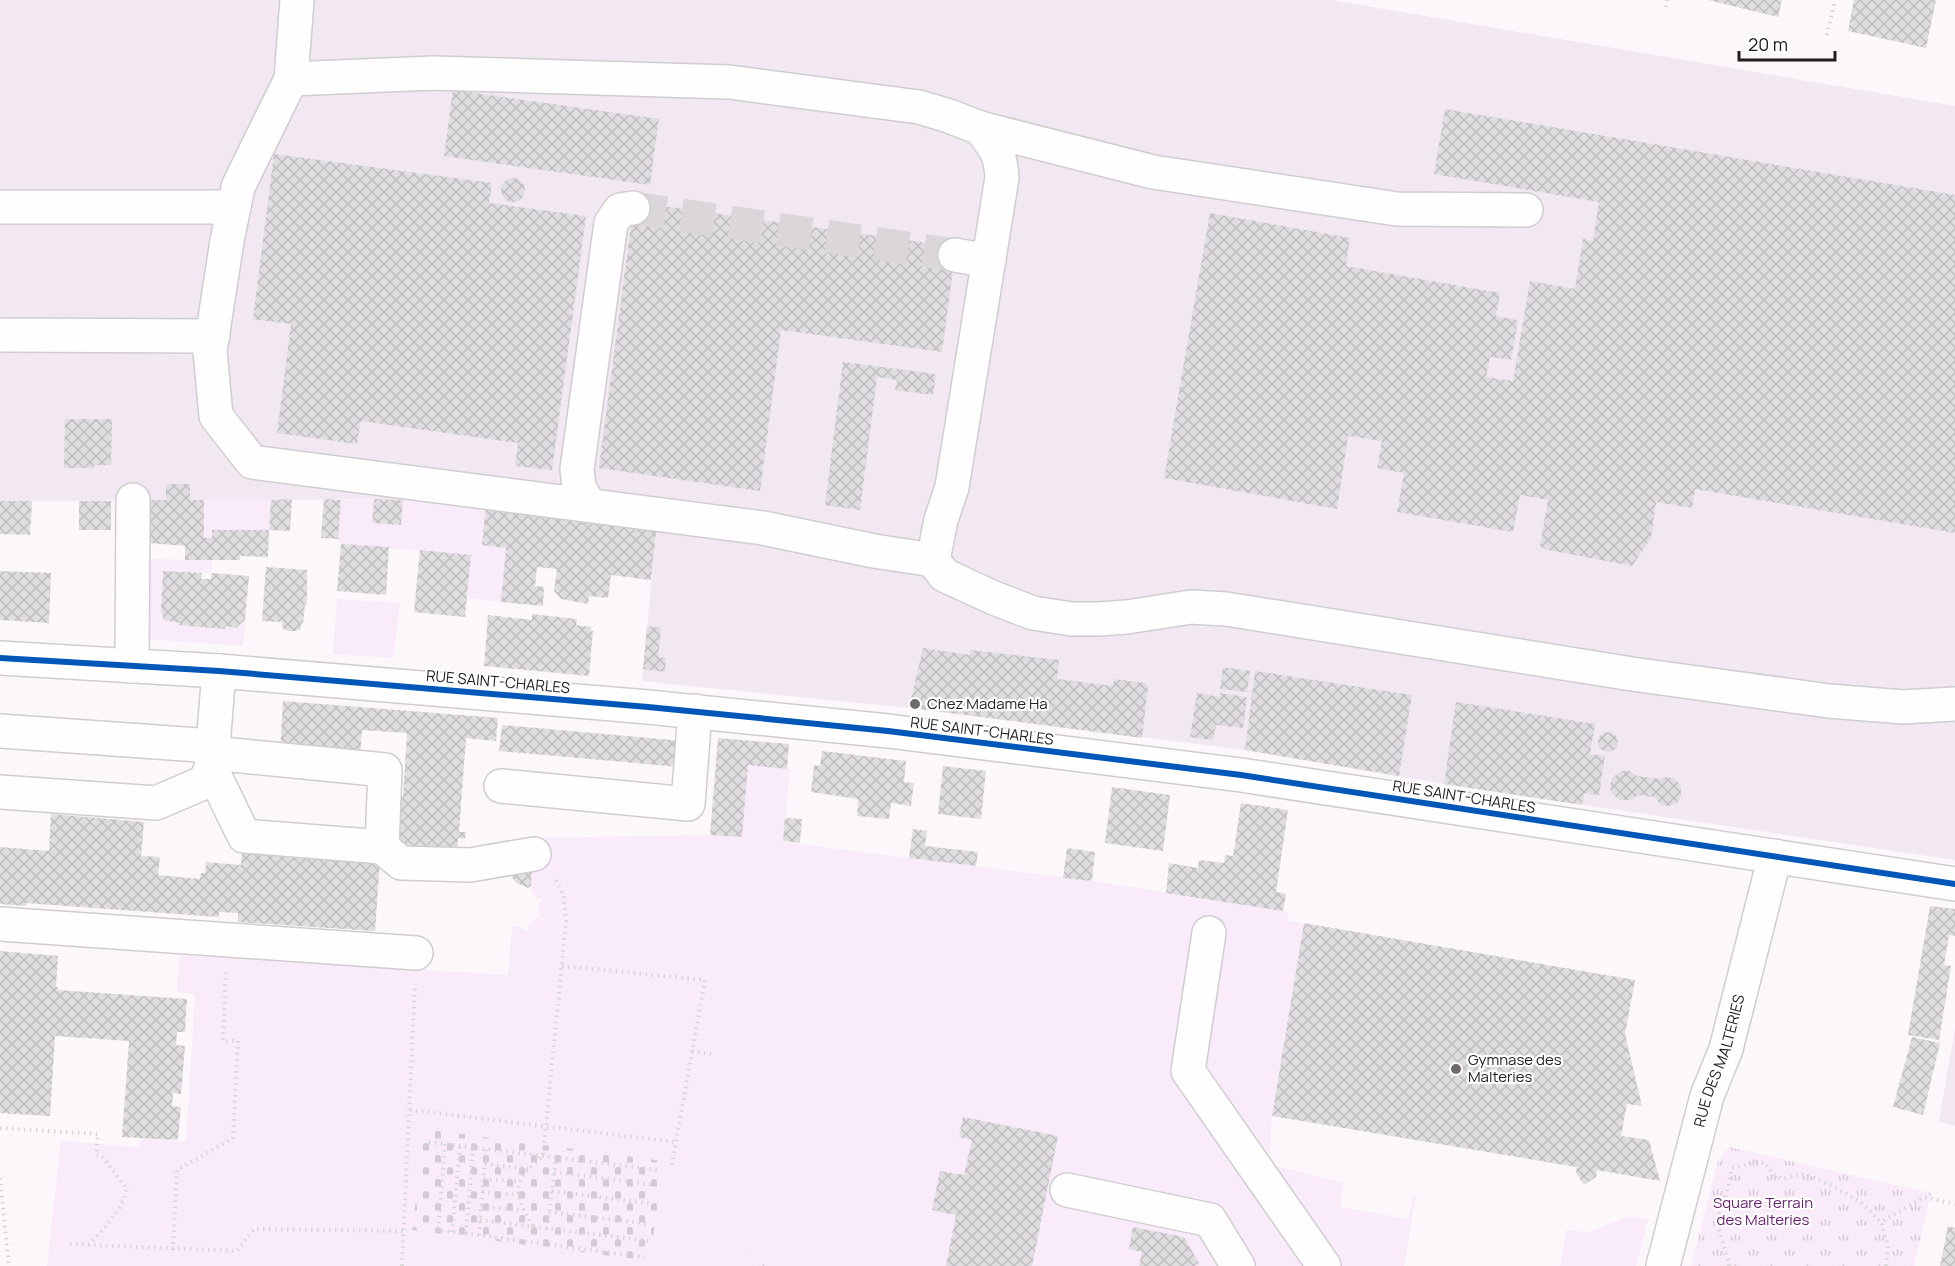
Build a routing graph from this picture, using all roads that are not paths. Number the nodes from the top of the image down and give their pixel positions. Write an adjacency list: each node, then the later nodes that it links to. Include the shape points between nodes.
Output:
1 (297, 0): 2 (street)
2 (291, 79): 3 (street, via 433,73 729,82 919,107); 5 (street, via 238,187)
3 (980, 128): 7 (street, via 1153,172 1386,207); 9 (street, via 996,147 1001,162)
4 (0, 207): 5 (street)
5 (234, 207): 11 (street)
6 (633, 208): 13 (street, via 620,210 611,223 577,469 579,487)
7 (1526, 210)
8 (955, 255): 9 (street)
9 (989, 261): 14 (street, via 952,487)
10 (0, 335): 11 (street)
11 (213, 336): 13 (street, via 210,351 216,416 252,462)
12 (134, 500): 16 (street)
13 (589, 505): 14 (street, via 763,528)
14 (933, 560): 18 (street, via 944,576 963,586 1034,613 1062,617 1098,619 1191,607 1226,609 1828,701 1903,707)
15 (0, 658): 16 (street, RUE SAINT-CHARLES)
16 (132, 666): 17 (street, RUE SAINT-CHARLES)
17 (219, 671): 19 (street, RUE SAINT-CHARLES); 21 (street)
18 (1955, 704)
19 (695, 711): 22 (street, via 688,804); 26 (street, RUE SAINT-CHARLES, via 1241,775)
20 (0, 732): 21 (street)
21 (212, 756): 23 (street, via 205,782 156,803); 24 (street, via 244,836); 24 (street, via 385,770)
22 (501, 786)
23 (0, 792)
24 (382, 847): 25 (street, via 401,863 470,865)
25 (534, 854)
26 (1775, 856): 27 (street, RUE SAINT-CHARLES); 34 (street, RUE DES MALTERIES, via 1726,1048 1707,1096)
27 (1955, 884)
28 (0, 924): 30 (street)
29 (1209, 933): 33 (street, via 1188,1071)
30 (416, 953)
31 (1066, 1190): 32 (street, via 1210,1220)
32 (1238, 1266)
33 (1324, 1266)
34 (1663, 1266)

